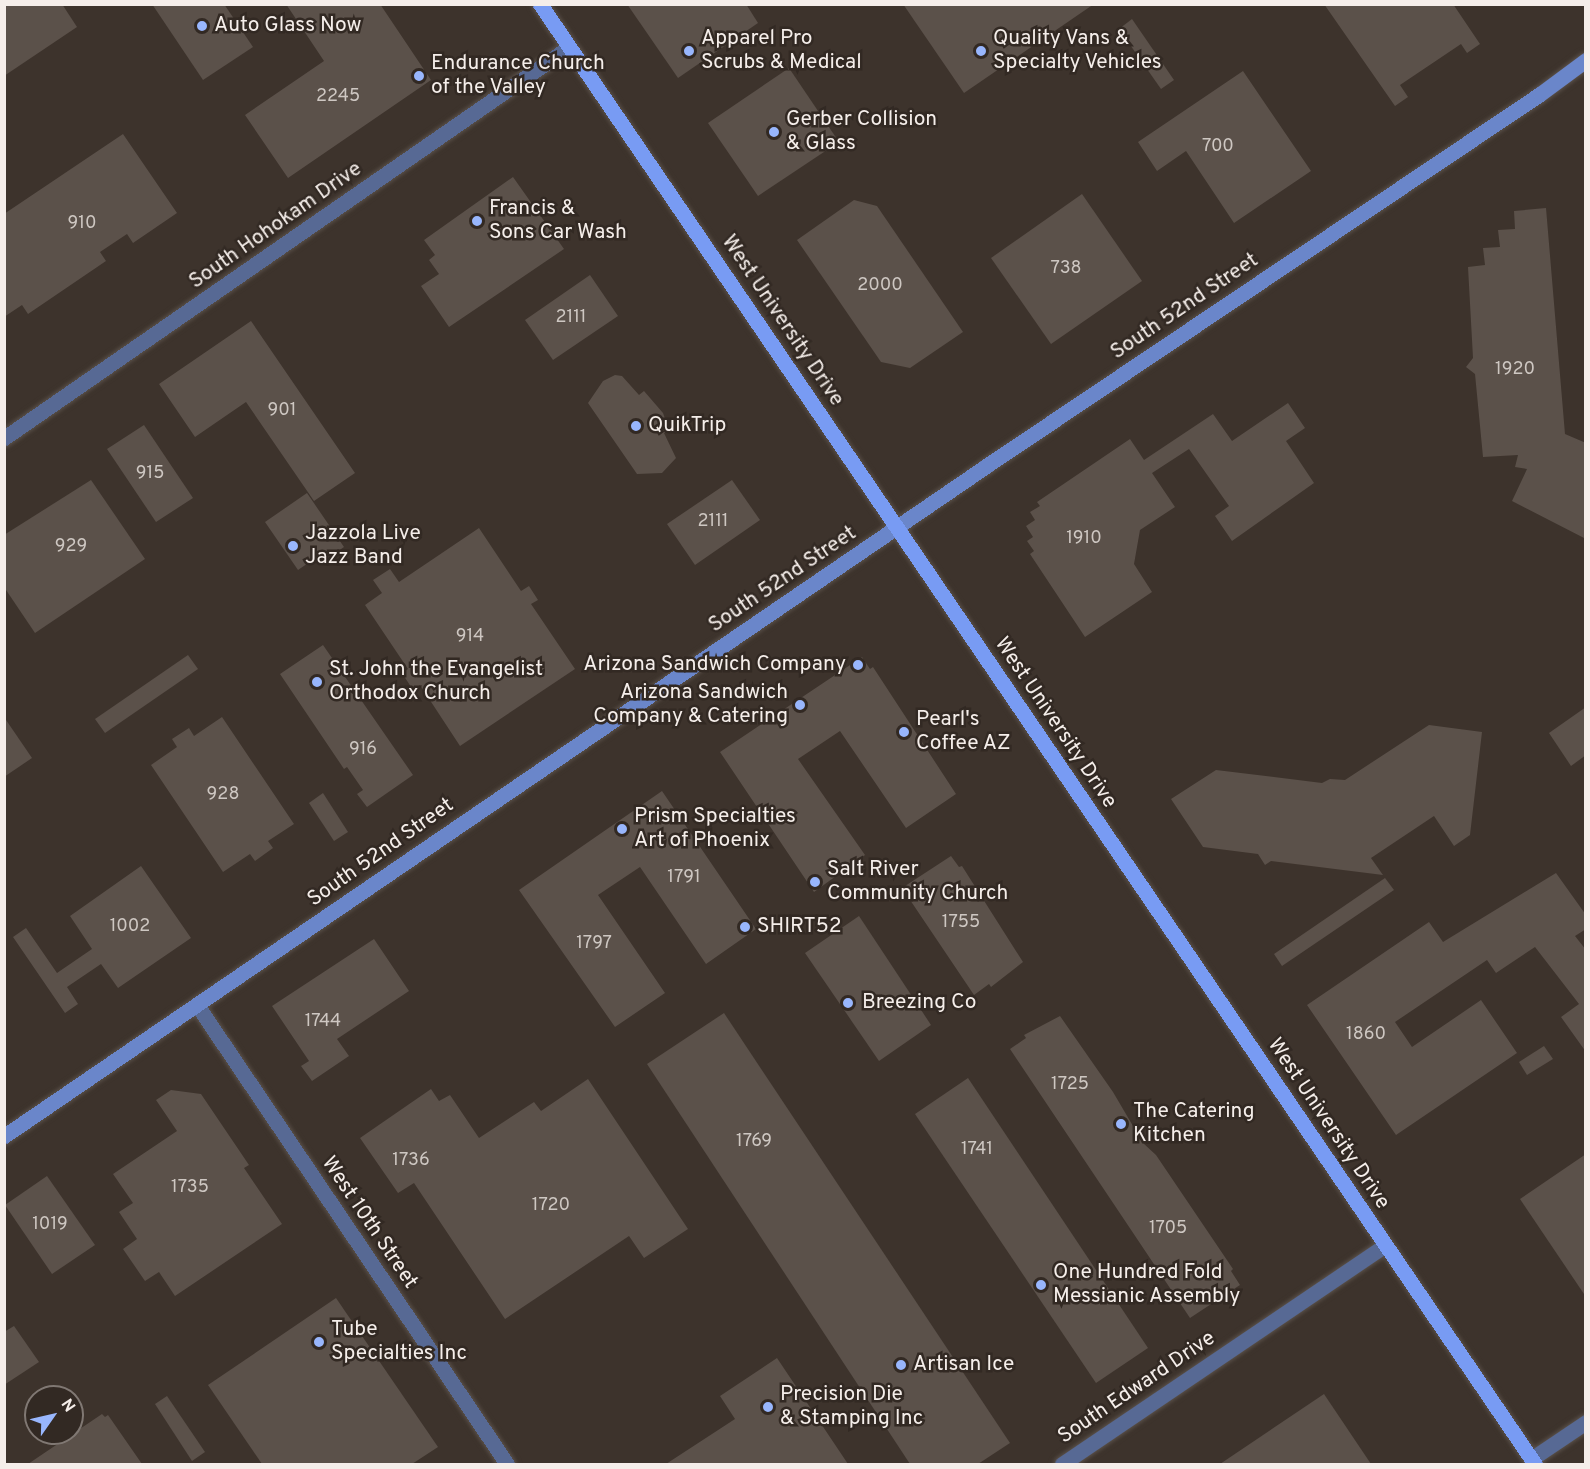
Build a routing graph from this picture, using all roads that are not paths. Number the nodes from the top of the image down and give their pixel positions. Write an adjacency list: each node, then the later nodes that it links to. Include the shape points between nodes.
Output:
1 (540, 4): 2 (main road, West University Drive)
2 (569, 47): 4 (street, South Hohokam Drive); 5 (main road, West University Drive)
3 (1586, 60): 5 (main road, South 52nd Street)
4 (4, 438)
5 (897, 527): 6 (main road, South 52nd Street); 8 (main road, West University Drive)
6 (197, 1005): 7 (main road, South 52nd Street); 11 (street, West 10th Street)
7 (4, 1136)
8 (1385, 1245): 10 (main road, West University Drive); 12 (street, South Edward Drive)
9 (1586, 1422): 10 (street)
10 (1533, 1462)
11 (507, 1464)
12 (1062, 1464)

